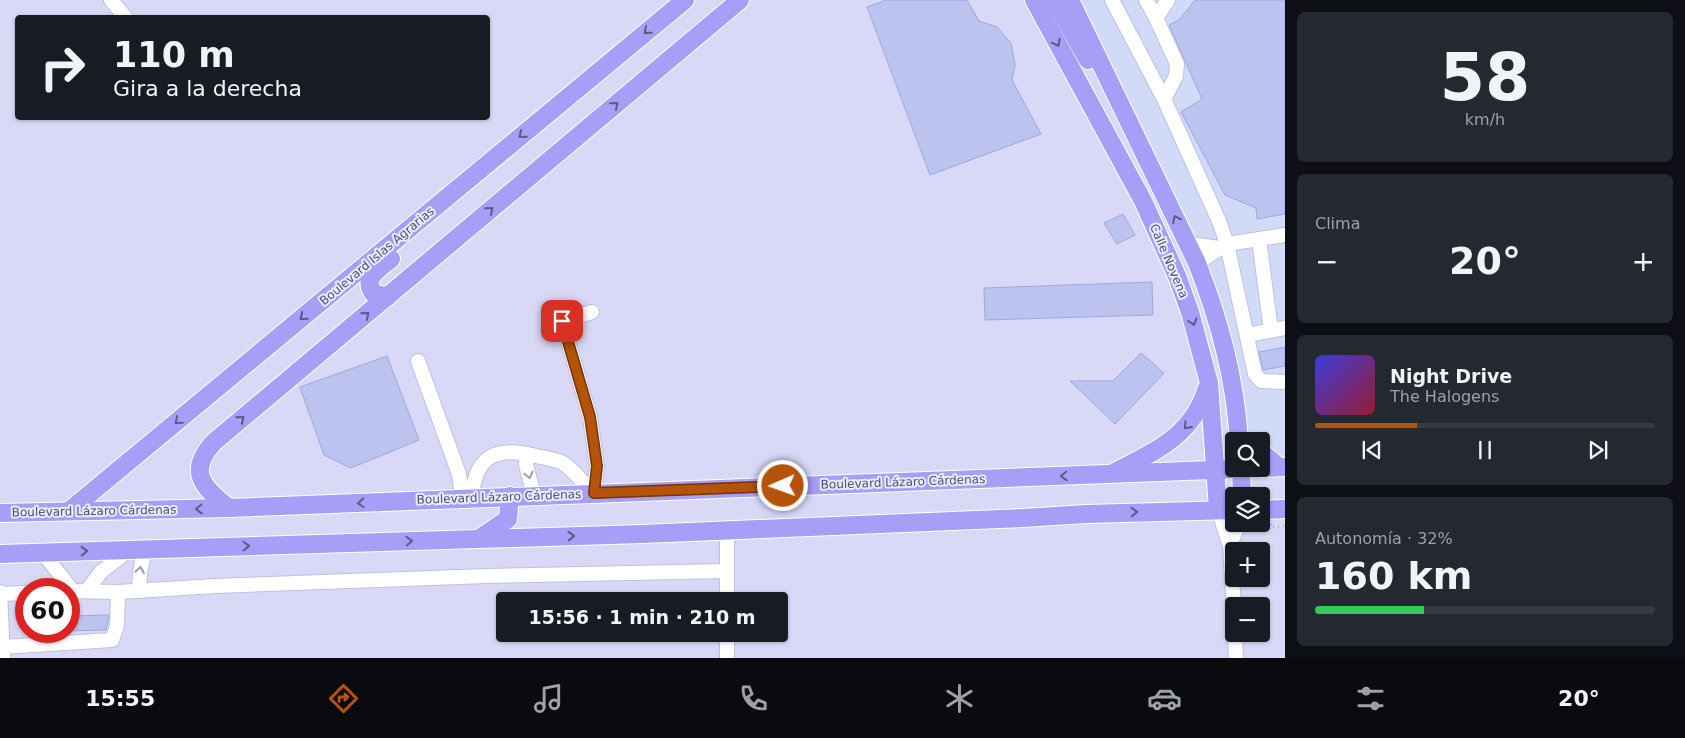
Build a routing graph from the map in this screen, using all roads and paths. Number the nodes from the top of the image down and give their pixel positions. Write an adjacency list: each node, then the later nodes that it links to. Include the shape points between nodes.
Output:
1 (111, 0): 10 (street)
2 (685, 0): 16 (main road, Boulevard Islas Agrarias, one-way to 16)
3 (719, 0): 12 (main road, via 684,34)
4 (740, 0): 12 (main road)
5 (1070, 0): 13 (main road, Calle Novena)
6 (1112, 0): 14 (street)
7 (1146, 0): 11 (street)
8 (1168, 0): 11 (street)
9 (1036, 3): 13 (main road, via 1050,3 1058,7 1086,58 1091,64); 15 (main road, Calle Novena, one-way to 15)
10 (124, 15)
11 (1156, 18): 14 (street, via 1177,64 1176,76)
12 (673, 57): 22 (main road, one-way to 12)
13 (1103, 68): 19 (main road, Calle Novena, one-way to 13)
14 (1164, 99): 20 (street, via 1219,221)
15 (1143, 201): 21 (main road, via 1157,215 1180,256); 28 (main road, Calle Novena, one-way to 28, via 1180,285)
16 (436, 206): 22 (main road, via 433,224 375,272 369,281 373,294); 47 (main road, Boulevard Islas Agrarias, one-way to 47)
17 (1285, 235): 18 (street)
18 (1259, 239): 20 (street); 24 (street)
19 (1188, 244): 20 (street); 21 (main road, Calle Novena)
20 (1223, 246): 21 (street); 25 (street)
21 (1197, 263): 29 (main road, Calle Novena, via 1224,339)
22 (387, 297): 43 (main road, one-way to 22, via 201,480 198,469 206,450)
23 (592, 312): 38 (street, via 562,321 590,417 597,466)
24 (1278, 329): 25 (street)
25 (1247, 335): 27 (street, via 1255,374 1261,381)
26 (418, 361): 41 (street)
27 (1285, 382)
28 (1209, 383): 35 (main road, Calle Novena); 37 (main road, one-way to 37, via 1202,404 1185,428 1157,450)
29 (1237, 406): 30 (main road, Calle Novena); 31 (main road)
30 (1238, 432)
31 (1247, 432)
32 (527, 454): 38 (street, via 563,463); 39 (street, one-way to 39, via 526,466); 41 (street, via 505,452 489,457 474,475)
33 (1270, 458): 34 (main road)
34 (1282, 467)
35 (1215, 470): 36 (main road, Boulevard Lázaro Cárdenas); 37 (main road, Boulevard Lázaro Cárdenas); 42 (main road, Calle Novena)
36 (1225, 470)
37 (1112, 474): 38 (main road, Boulevard Lázaro Cárdenas, one-way to 38)
38 (594, 493): 39 (main road, Boulevard Lázaro Cárdenas)
39 (534, 495): 40 (main road, Boulevard Lázaro Cárdenas)
40 (510, 496): 41 (main road, Boulevard Lázaro Cárdenas); 52 (main road, via 508,519)
41 (467, 498): 43 (main road, Boulevard Lázaro Cárdenas, one-way to 43)
42 (1225, 506)
43 (229, 508): 47 (main road, Boulevard Lázaro Cárdenas, one-way to 47)
44 (1285, 509): 46 (main road)
45 (1225, 510): 51 (main road, one-way to 45)
46 (1270, 510)
47 (70, 511): 48 (main road, Boulevard Lázaro Cárdenas)
48 (0, 513)
49 (1285, 526): 50 (path)
50 (1271, 527)
51 (727, 530): 52 (main road, one-way to 51); 56 (street)
52 (477, 539): 53 (main road, one-way to 52)
53 (137, 549): 54 (main road, one-way to 53); 58 (street); 60 (street, one-way to 53)
54 (42, 552): 55 (main road); 57 (street)
55 (0, 554)
56 (727, 571): 60 (street, via 486,576); 62 (street)
57 (65, 578)
58 (80, 588)
59 (80, 591): 61 (street)
60 (139, 591): 61 (street)
61 (118, 592): 67 (street, via 117,626 112,640)
62 (727, 592)
63 (0, 593): 64 (street); 67 (street)
64 (15, 594)
65 (727, 642): 68 (street)
66 (1235, 642): 69 (street)
67 (2, 652)
68 (727, 658)
69 (1236, 658)

